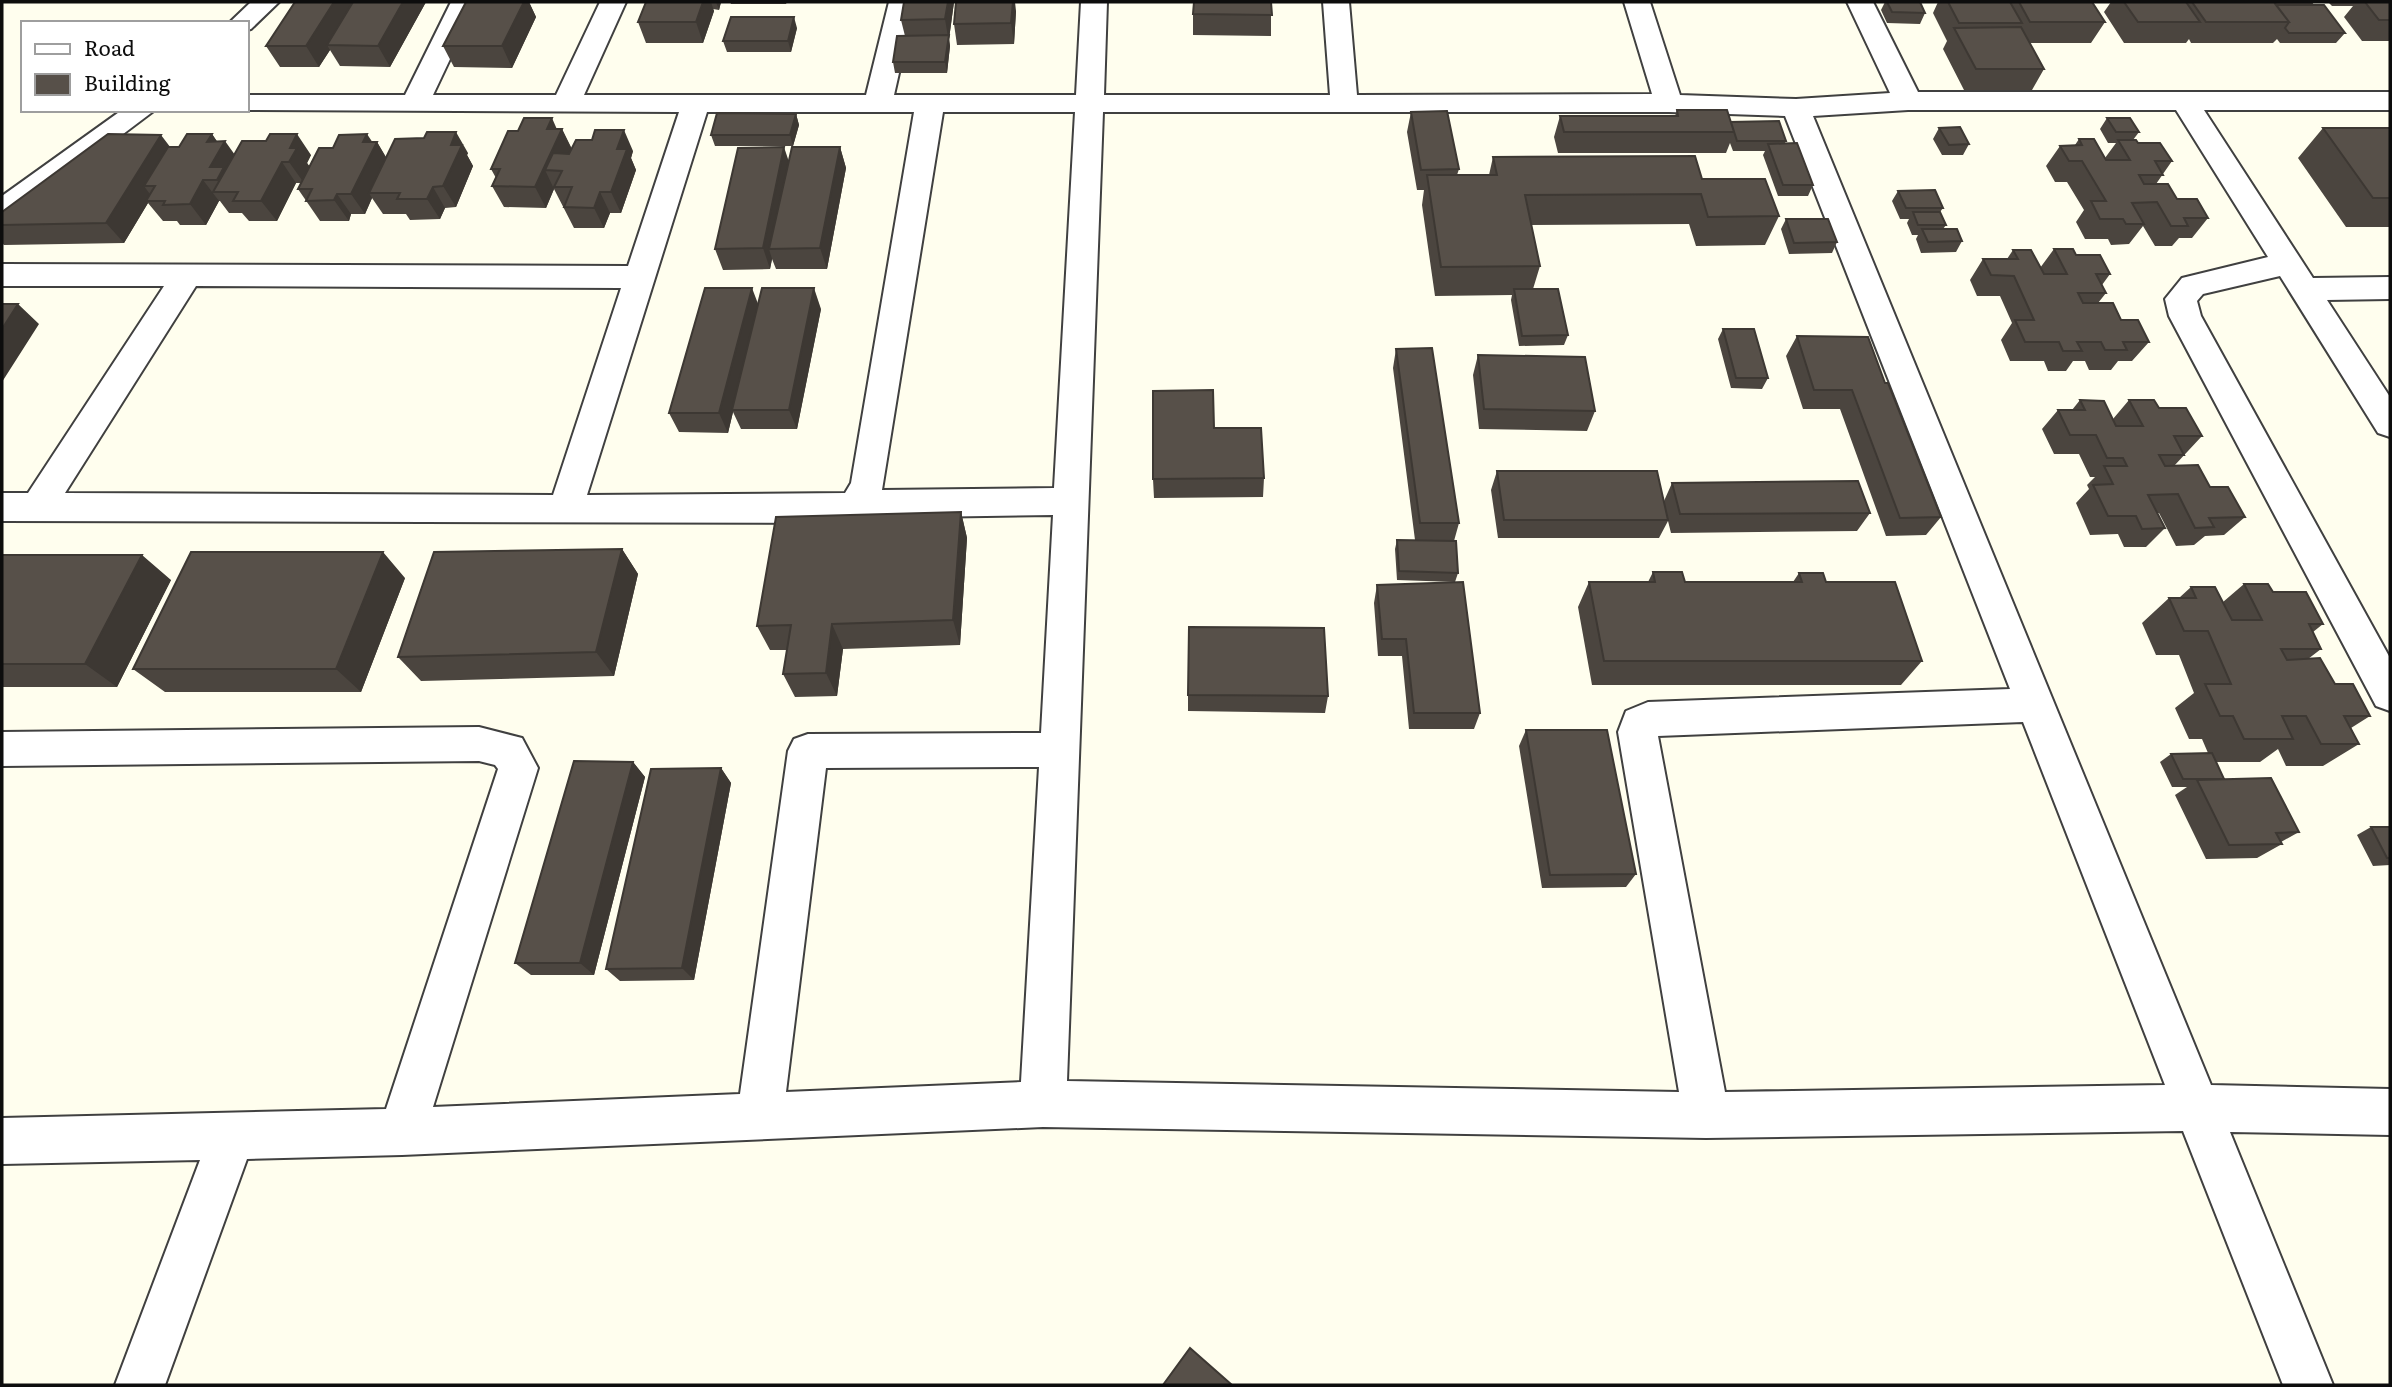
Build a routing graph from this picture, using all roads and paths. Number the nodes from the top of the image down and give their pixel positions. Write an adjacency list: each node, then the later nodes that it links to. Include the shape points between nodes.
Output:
1 (266, 2): 9 (street)
2 (464, 2): 14 (street)
3 (613, 2): 15 (street)
4 (902, 2): 17 (street)
5 (1094, 2): 19 (street)
6 (1336, 2): 11 (street)
7 (1637, 2): 20 (street)
8 (1860, 2): 10 (street)
9 (244, 21)
10 (1908, 101): 12 (street); 22 (street)
11 (1344, 102): 19 (street); 20 (street)
12 (2185, 102): 13 (street); 26 (street)
13 (2390, 102)
14 (415, 103): 15 (street); 21 (street)
15 (566, 103): 16 (street)
16 (696, 103): 17 (street); 28 (street)
17 (878, 103): 18 (street)
18 (930, 103): 19 (street); 32 (street, via 868,484)
19 (1090, 103): 31 (street)
20 (1669, 103): 22 (street)
21 (248, 104)
22 (1796, 108): 37 (street)
23 (138, 112): 24 (street)
24 (2, 210)
25 (2, 275): 27 (street)
26 (2296, 276): 29 (street); 30 (street); 36 (street, via 2193,286 2181,299 2192,328)
27 (186, 278): 28 (street); 34 (street)
28 (640, 278): 35 (street)
29 (2390, 288)
30 (2390, 424)
31 (1071, 501): 32 (street); 39 (street)
32 (857, 504): 35 (street, via 834,509)
33 (2, 507): 34 (street)
34 (38, 507): 35 (street)
35 (566, 507)
36 (2390, 694)
37 (2035, 705): 41 (street); 43 (street, via 1648,719 1640,723)
38 (2, 750): 45 (street, via 479,744 508,750 518,768)
39 (1059, 750): 40 (street); 44 (street, via 808,751)
40 (1043, 1104): 43 (street); 44 (street)
41 (2196, 1108): 42 (street); 43 (street); 49 (street)
42 (2390, 1112)
43 (1706, 1115)
44 (760, 1117): 45 (street)
45 (402, 1132): 46 (street)
46 (233, 1134): 47 (street); 48 (street)
47 (2, 1141)
48 (140, 1385)
49 (2308, 1385)

